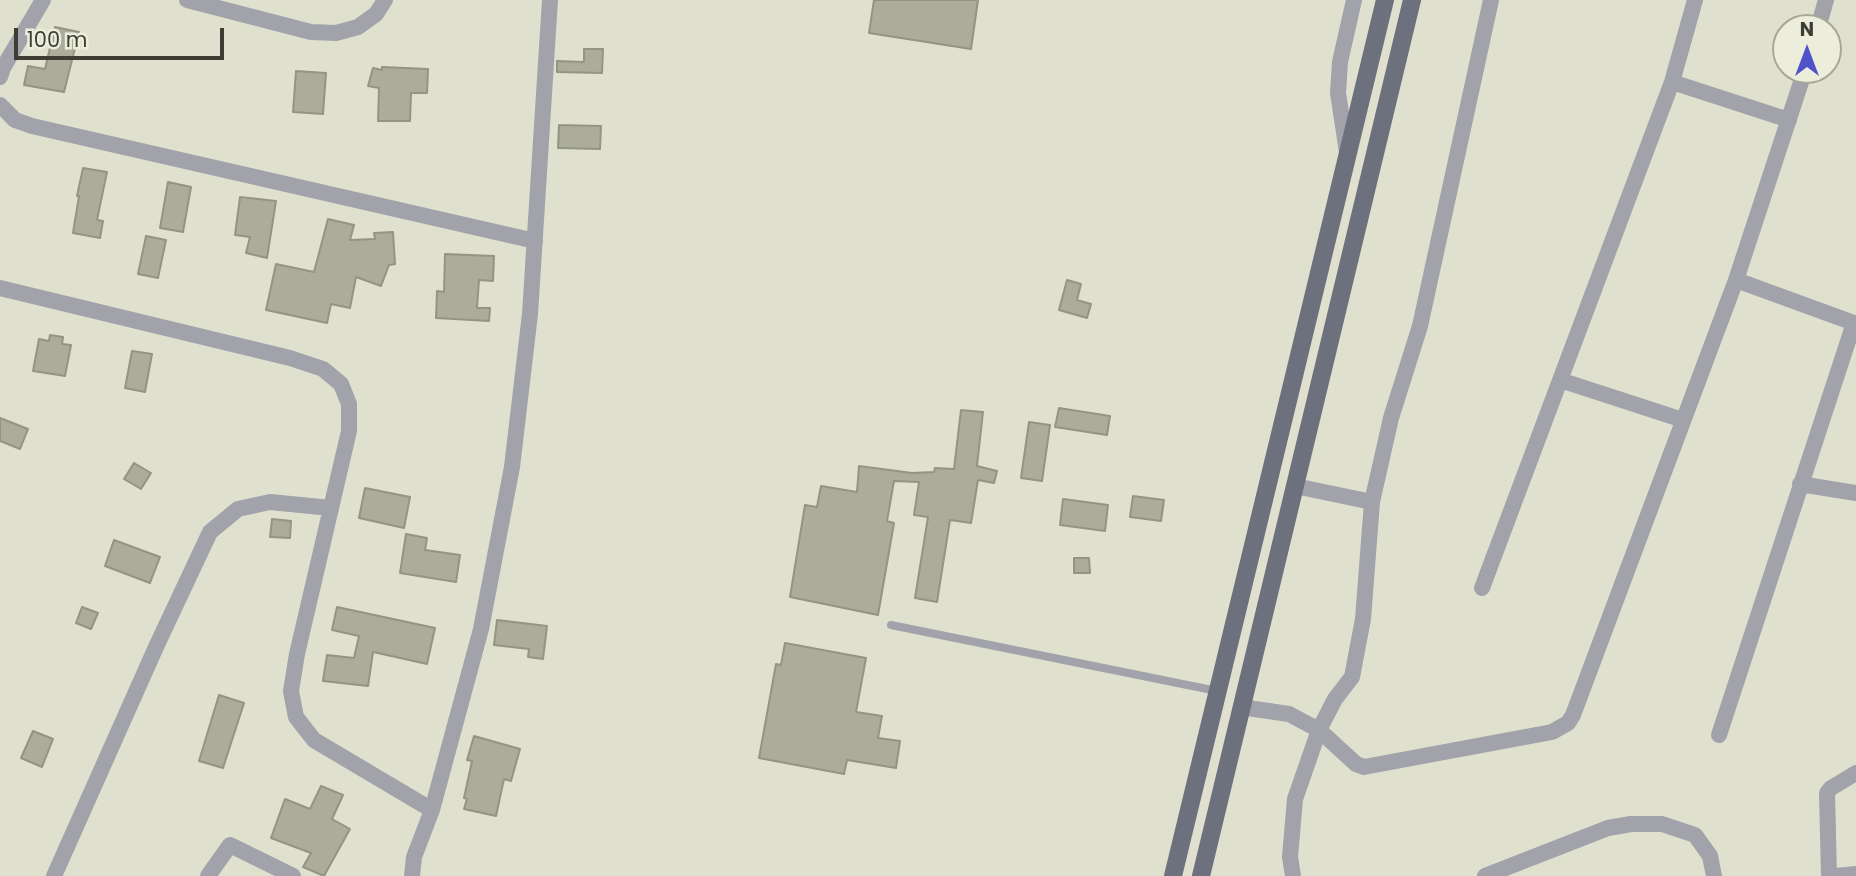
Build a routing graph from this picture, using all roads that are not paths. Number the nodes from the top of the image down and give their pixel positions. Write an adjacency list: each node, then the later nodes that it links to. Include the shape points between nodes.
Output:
1 (43, 0): 10 (street)
2 (187, 0): 3 (street, via 312,32 336,33 358,27 376,15)
3 (384, 0)
4 (550, 0): 16 (street)
5 (1354, 0): 15 (street, via 1338,93)
6 (1385, 0): 15 (main road)
7 (1412, 0): 23 (main road)
8 (1491, 0): 25 (street, via 1420,326 1391,418)
9 (1695, 0): 11 (street)
10 (0, 77)
11 (1672, 82): 14 (street); 20 (street)
12 (1801, 84): 14 (street)
13 (0, 105): 16 (street, via 15,120 32,126)
14 (1789, 120): 17 (street)
15 (1347, 155): 29 (main road)
16 (535, 241): 34 (street, via 512,467 481,629)
17 (1736, 280): 19 (street); 21 (street)
18 (0, 288): 26 (street, via 323,369 341,384 349,404 349,431)
19 (1855, 323): 22 (street)
20 (1560, 380): 21 (street); 27 (street)
21 (1683, 421): 31 (street, via 1573,715 1560,729 1364,766)
22 (1800, 484): 24 (street); 32 (street)
23 (1295, 486): 25 (street); 30 (main road)
24 (1856, 493)
25 (1372, 502): 31 (street, via 1363,620 1352,677)
26 (331, 508): 34 (street, via 290,691 296,717 314,740); 36 (street, via 270,502 238,509 210,532)
27 (1482, 588)
28 (891, 625): 29 (lane)
29 (1217, 691): 40 (main road)
30 (1241, 707): 31 (street, via 1289,714); 41 (main road)
31 (1319, 730): 42 (street, via 1295,799)
32 (1719, 735)
33 (1856, 773): 45 (street, via 1827,793)
34 (432, 810): 39 (street, via 414,857)
35 (1856, 874): 46 (street)
36 (54, 876)
37 (208, 876): 38 (street, via 230,845)
38 (293, 876)
39 (412, 876)
40 (1173, 876)
41 (1201, 876)
42 (1293, 876)
43 (1485, 876): 44 (street, via 1597,832 1631,824 1662,824 1695,835 1710,856)
44 (1714, 876)
45 (1829, 876)
46 (1836, 876)

